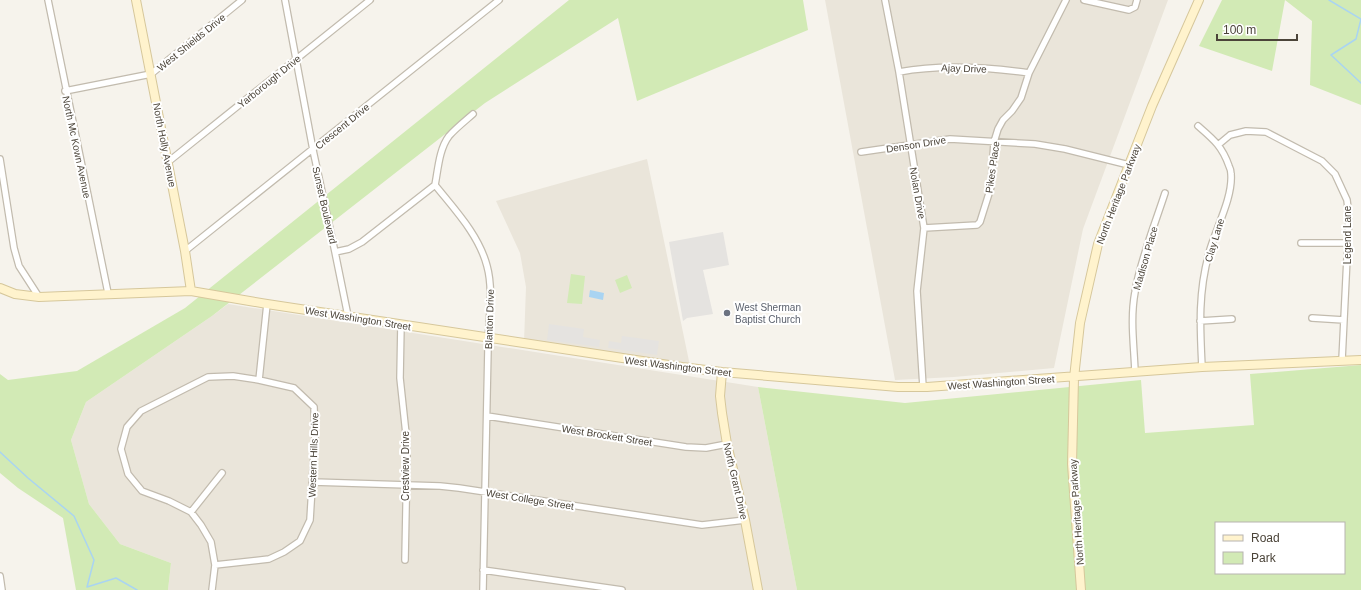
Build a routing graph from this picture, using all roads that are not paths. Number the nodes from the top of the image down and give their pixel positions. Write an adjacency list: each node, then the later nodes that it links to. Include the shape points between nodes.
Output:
1 (48, 0): 16 (street, North Mc Kown Avenue)
2 (136, 0): 15 (street, North Holly Avenue)
3 (242, 0): 15 (street, West Shields Drive)
4 (285, 0): 12 (street, Sunset Boulevard)
5 (370, 0): 12 (street, Yarborough Drive)
6 (499, 0): 22 (street, Crescent Drive)
7 (885, 0): 13 (street, Nolan Drive)
8 (1066, 0): 14 (street, Pikes Place)
9 (1084, 0): 10 (street, via 1129,10 1135,7)
10 (1137, 0)
11 (1199, 0): 26 (street, North Heritage Parkway)
12 (296, 60): 22 (street, Sunset Boulevard); 25 (street, Yarborough Drive)
13 (899, 72): 14 (street, Ajay Drive, via 919,68 970,67); 20 (street, Nolan Drive)
14 (1029, 73): 19 (street, Pikes Place, via 1021,98 1003,120)
15 (151, 74): 16 (street, West Shields Drive); 25 (street, North Holly Avenue)
16 (65, 91): 36 (street, North Mc Kown Avenue)
17 (473, 114): 27 (street, via 445,142)
18 (1198, 126): 21 (street, Clay Lane)
19 (994, 142): 20 (street, Denson Drive, via 950,139); 26 (street, Denson Drive, via 1065,148); 29 (street, Pikes Place, via 991,187 980,222 977,225)
20 (910, 145): 23 (street, Denson Drive); 29 (street, Nolan Drive)
21 (1218, 145): 30 (street, Legend Lane, via 1230,135 1246,131 1266,132 1322,161 1335,174 1347,200); 43 (street, Clay Lane, via 1224,153 1231,174 1230,192 1201,284)
22 (313, 150): 32 (street, Crescent Drive); 33 (street, Sunset Boulevard)
23 (861, 152)
24 (0, 159): 37 (street, via 19,266)
25 (168, 162): 32 (street, North Holly Avenue)
26 (1129, 165): 51 (street, North Heritage Parkway, via 1098,244 1080,323)
27 (435, 185): 33 (street, via 362,242 349,249); 45 (street, Blanton Drive, via 470,230 488,268)
28 (1165, 193): 50 (street, Madison Place, via 1135,292 1132,322)
29 (924, 228): 53 (street, Nolan Drive, via 917,291)
30 (1348, 243): 31 (street); 42 (street, Legend Lane)
31 (1301, 244)
32 (185, 250): 35 (street, North Holly Avenue)
33 (335, 252): 39 (street, Sunset Boulevard)
34 (0, 288): 37 (street, West Washington Street, via 15,294)
35 (191, 291): 36 (street, West Washington Street); 38 (street, West Washington Street)
36 (108, 293): 37 (street, West Washington Street)
37 (39, 297)
38 (267, 304): 39 (street, West Washington Street); 52 (street)
39 (348, 316): 44 (street, West Washington Street)
40 (1312, 318): 42 (street)
41 (1232, 320): 43 (street)
42 (1344, 320): 46 (street, Legend Lane)
43 (1200, 321): 48 (street, Clay Lane)
44 (401, 324): 45 (street, West Washington Street); 58 (street, Crestview Drive, via 400,378 406,434)
45 (488, 338): 49 (street, West Washington Street); 54 (street, Blanton Drive)
46 (1342, 360): 47 (street, West Washington Street); 48 (street, West Washington Street)
47 (1361, 360)
48 (1202, 367): 50 (street, West Washington Street)
49 (722, 372): 53 (street, West Washington Street, via 872,386); 55 (street, North Grant Drive, via 720,396)
50 (1135, 372): 51 (street, West Washington Street)
51 (1074, 378): 53 (street, West Washington Street); 71 (street, North Heritage Parkway, via 1072,464)
52 (260, 380): 57 (street, Western Hills Drive, via 294,388 314,407); 60 (street, Western Hills Drive, via 233,376 208,377 141,411 127,427 121,449 128,474 142,491)
53 (923, 387)
54 (487, 416): 55 (street, West Brockett Street, via 686,447 706,448); 59 (street, Blanton Drive)
55 (727, 444): 61 (street, North Grant Drive)
56 (222, 473): 60 (street)
57 (313, 482): 58 (street, West College Street); 63 (street, Western Hills Drive, via 310,520 300,540 284,552 268,559)
58 (406, 485): 59 (street, West College Street); 62 (street, Crestview Drive)
59 (486, 492): 61 (street, West College Street, via 702,525); 64 (street, Blanton Drive)
60 (191, 512): 63 (street, Western Hills Drive, via 211,542)
61 (745, 520): 70 (street, North Grant Drive)
62 (404, 560)
63 (215, 565): 67 (street, Western Hills Drive)
64 (483, 570): 68 (street, Blanton Drive); 69 (street)
65 (0, 576): 66 (street)
66 (2, 590)
67 (212, 590)
68 (483, 590)
69 (622, 590)
70 (758, 590)
71 (1081, 590)

